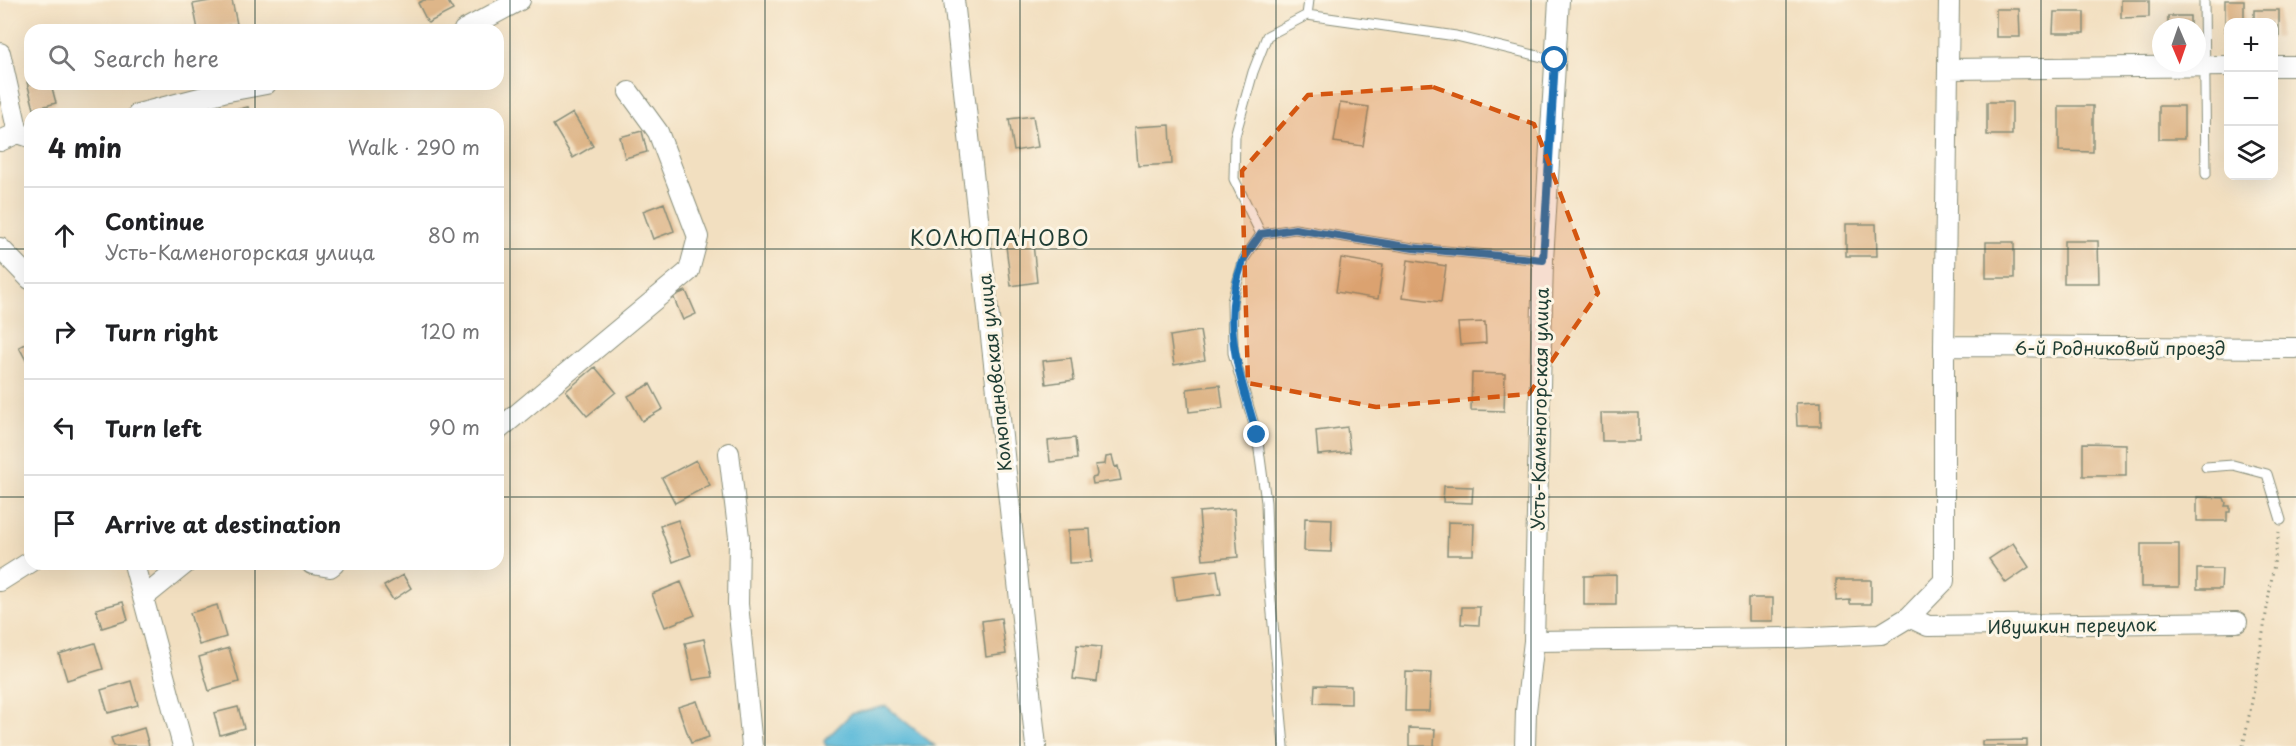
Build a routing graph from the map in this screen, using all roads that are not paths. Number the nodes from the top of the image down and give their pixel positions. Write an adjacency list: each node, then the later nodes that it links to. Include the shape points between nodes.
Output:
1 (520, 0): 9 (street)
2 (954, 0): 44 (street, Колюпановская улица)
3 (1310, 0): 7 (lane)
4 (1559, 0): 11 (street, Усть-Каменогорская улица)
5 (1949, 0): 17 (street)
6 (2204, 0): 8 (lane)
7 (1307, 15): 11 (lane, via 1456,36); 24 (lane, via 1267,36 1235,136 1234,179)
8 (2204, 18)
9 (475, 24)
10 (0, 53): 22 (street)
11 (1555, 60): 26 (street, Усть-Каменогорская улица)
12 (2206, 66): 13 (street)
13 (2224, 66)
14 (2278, 66): 15 (street)
15 (2296, 66)
16 (2152, 67): 17 (street)
17 (1949, 69): 28 (street)
18 (2204, 72): 23 (lane)
19 (234, 90): 21 (street)
20 (629, 92): 30 (street, via 658,132 698,237 689,271)
21 (161, 108)
22 (16, 137)
23 (2206, 174)
24 (1261, 234): 26 (lane, via 1295,229 1413,248); 45 (lane, via 1244,260 1232,301 1233,353 1257,435 1266,502)
25 (0, 248): 27 (street)
26 (1543, 260): 41 (street, Усть-Каменогорская улица)
27 (24, 273)
28 (1944, 346): 29 (street, 6-й Родниковый проезд); 39 (street, via 1944,582)
29 (2296, 348)
30 (504, 425)
31 (729, 453): 43 (street, via 740,537 738,604)
32 (2206, 467): 33 (lane, via 2233,465 2267,474)
33 (2281, 520)
34 (24, 566): 37 (street)
35 (135, 570): 38 (street)
36 (177, 570): 38 (street)
37 (0, 581)
38 (142, 598): 42 (street)
39 (1909, 617): 40 (street, Ивушкин переулок, via 1928,626); 41 (street, via 1881,634)
40 (2237, 622)
41 (1534, 642): 46 (street, Усть-Каменогорская улица)
42 (183, 746)
43 (752, 746)
44 (1036, 746)
45 (1284, 746)
46 (1525, 746)

